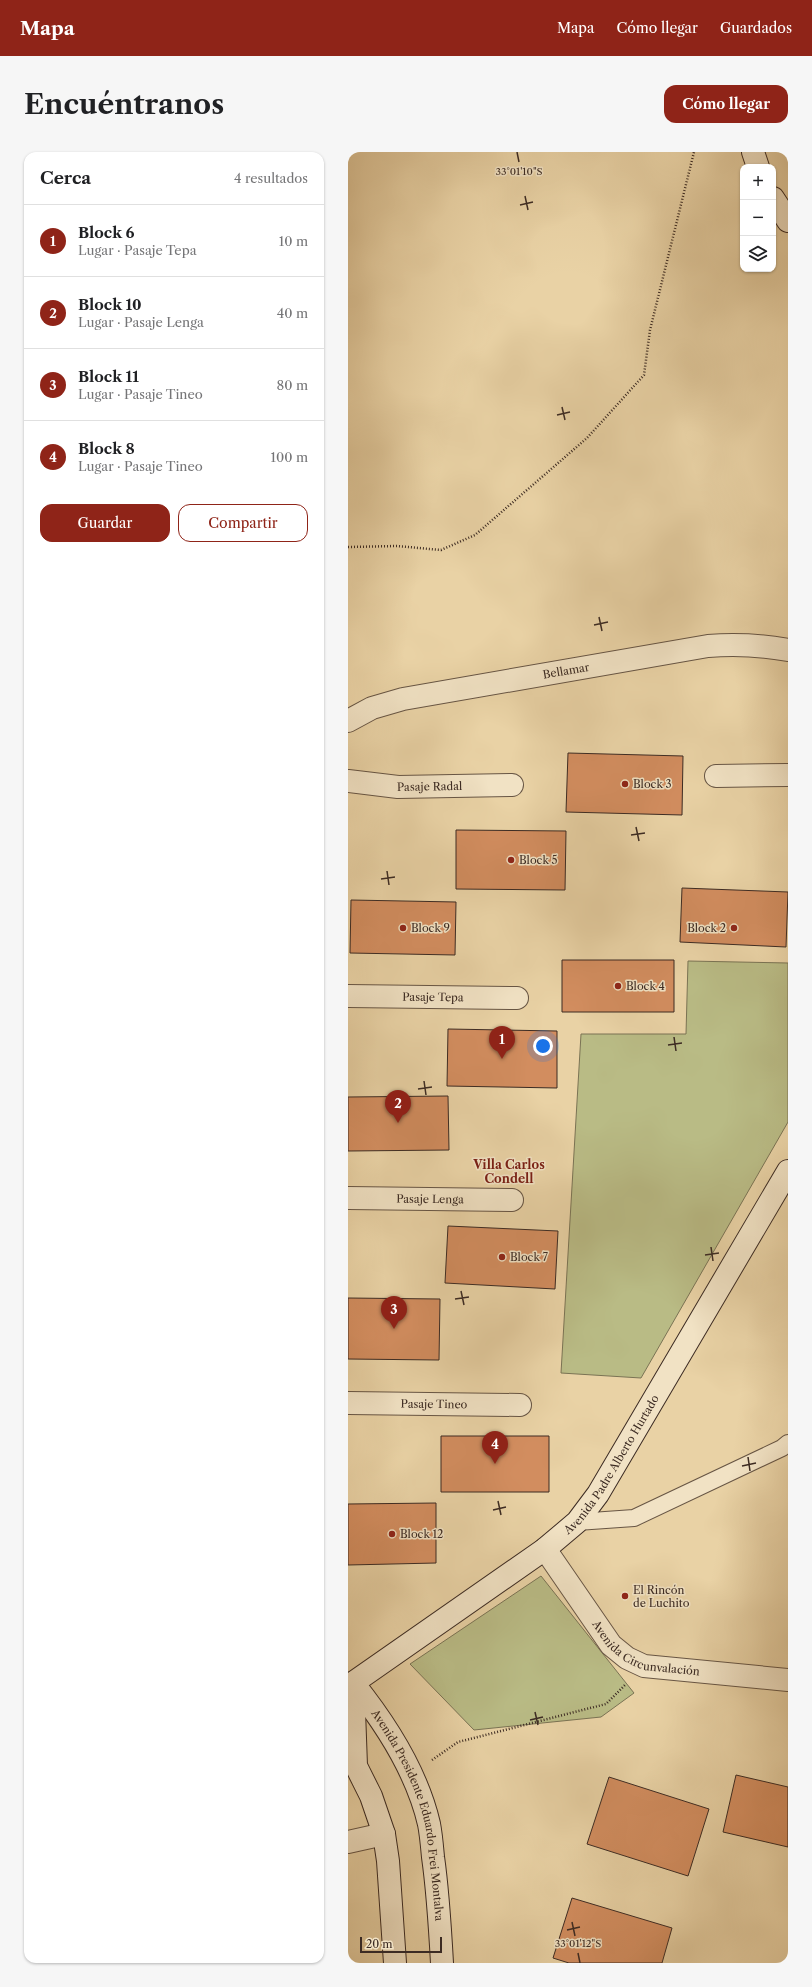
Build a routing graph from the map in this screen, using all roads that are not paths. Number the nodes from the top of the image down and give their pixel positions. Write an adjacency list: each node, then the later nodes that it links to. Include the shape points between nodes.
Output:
1 (753, 152): 2 (street)
2 (757, 164)
3 (774, 200): 4 (street)
4 (788, 221)
5 (788, 650): 6 (street, Bellamar, via 745,644 708,646 402,699 372,708)
6 (348, 721)
7 (788, 775): 8 (street)
8 (716, 776)
9 (348, 781): 10 (street, Pasaje Radal, via 398,787)
10 (512, 785)
11 (348, 996): 12 (street, Pasaje Tepa)
12 (517, 998)
13 (788, 1172): 19 (street, Avenida Padre Alberto Hurtado, via 598,1494)
14 (348, 1198): 15 (street, Pasaje Lenga)
15 (512, 1200)
16 (348, 1403): 17 (street, Pasaje Tineo)
17 (520, 1405)
18 (788, 1443): 19 (lane, via 634,1518)
19 (577, 1522): 20 (street, Avenida Padre Alberto Hurtado)
20 (545, 1549): 21 (street, Avenida Circunvalación, via 610,1645 627,1658 644,1666); 22 (street, Avenida Padre Alberto Hurtado)
21 (788, 1680)
22 (350, 1681): 23 (street); 27 (street, Avenida Presidente Eduardo Frei Montalva, via 386,1729 411,1775 429,1824 438,1896)
23 (352, 1759): 24 (street, via 371,1796)
24 (384, 1834): 25 (street); 26 (street)
25 (348, 1842)
26 (395, 1963)
27 (442, 1963)

